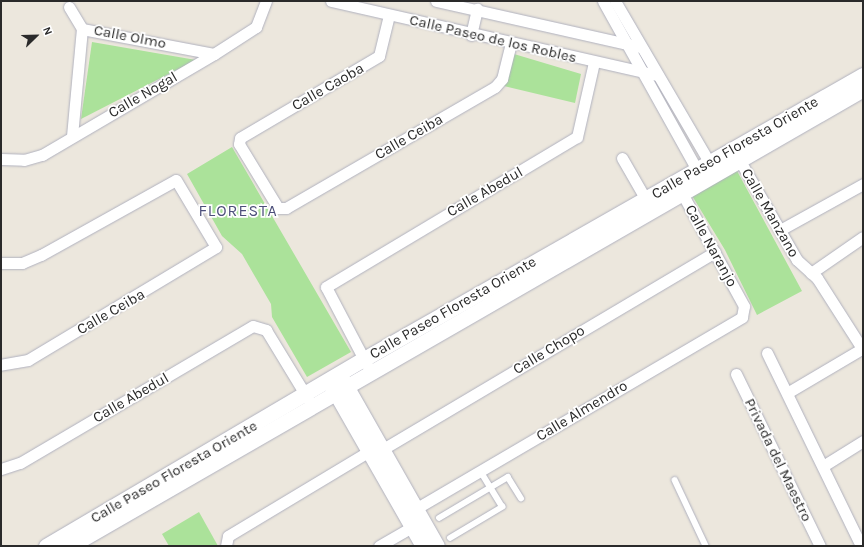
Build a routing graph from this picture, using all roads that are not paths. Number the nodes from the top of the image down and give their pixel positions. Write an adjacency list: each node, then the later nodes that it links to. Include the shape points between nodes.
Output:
1 (266, 1): 14 (street, Calle Nogal, via 256,27)
2 (331, 1): 8 (street, Calle Paseo de los Robles)
3 (436, 1): 7 (street, Calle Paseo de los Robles)
4 (603, 1): 12 (street)
5 (616, 1): 13 (street)
6 (69, 7): 9 (street)
7 (477, 9): 10 (street); 12 (street, Calle Paseo de los Robles)
8 (389, 15): 10 (street, Calle Paseo de los Robles); 28 (street, Calle Caoba, via 379,56 239,140)
9 (82, 29): 14 (street, Calle Olmo); 20 (street, Calle Olmo)
10 (471, 35): 11 (street, Calle Paseo de los Robles)
11 (512, 43): 15 (street, Calle Paseo de los Robles); 28 (street, Calle Ceiba, via 502,79 495,87)
12 (626, 43): 13 (street, Calle Paseo de los Robles); 16 (street)
13 (640, 47): 17 (street)
14 (214, 54): 20 (street, Calle Nogal)
15 (594, 62): 16 (street, Calle Paseo de los Robles); 39 (street, Calle Abedul, via 577,137 326,287)
16 (642, 71): 17 (street, Calle Paseo de los Robles); 24 (street)
17 (657, 75): 24 (street)
18 (863, 75): 21 (main road, Calle Paseo Floresta Oriente)
19 (863, 89): 21 (main road, Calle Paseo Floresta Oriente)
20 (72, 136): 23 (street, Calle Nogal, via 33,159)
21 (736, 154): 24 (main road, Calle Paseo Floresta Oriente); 29 (street, Calle Manzano)
22 (622, 158): 27 (street)
23 (1, 159)
24 (706, 171): 25 (main road, Calle Paseo Floresta Oriente)
25 (678, 187): 27 (main road, Calle Paseo Floresta Oriente); 31 (street, Calle Naranjo); 34 (main road, Calle Paseo Floresta Oriente)
26 (862, 188): 29 (street)
27 (645, 198): 34 (main road, Calle Paseo Floresta Oriente)
28 (280, 209)
29 (780, 230): 33 (street, Calle Manzano, via 800,265)
30 (863, 237): 33 (street)
31 (715, 252): 35 (street, Calle Naranjo); 45 (street, Calle Chopo)
32 (1, 263): 38 (street, Calle Ceiba, via 22,264 41,255 176,180 216,247 28,360)
33 (811, 273): 36 (street, Calle Manzano)
34 (483, 298): 39 (main road, Calle Paseo Floresta Oriente)
35 (745, 312): 48 (street, Calle Almendro)
36 (863, 349): 42 (street)
37 (767, 353): 42 (street)
38 (1, 365)
39 (367, 365): 41 (main road, Calle Paseo Floresta Oriente)
40 (736, 374): 66 (street, Privada del Maestro)
41 (337, 383): 43 (main road, Calle Paseo Floresta Oriente); 45 (main road)
42 (787, 393): 46 (street)
43 (309, 400): 47 (street, Calle Abedul, via 260,326 253,326 20,463); 53 (main road, Calle Paseo Floresta Oriente)
44 (863, 441): 46 (street)
45 (375, 450): 49 (main road); 59 (street, Calle Chopo)
46 (823, 466): 58 (street)
47 (1, 469)
48 (480, 471): 51 (lane); 54 (street, Calle Almendro)
49 (392, 479): 54 (main road); 56 (main road)
50 (675, 480): 65 (lane)
51 (490, 488): 52 (lane, via 508,477); 55 (lane); 57 (lane, via 502,507)
52 (521, 498)
53 (133, 502): 60 (main road, Calle Paseo Floresta Oriente); 61 (main road, Calle Paseo Floresta Oriente)
54 (417, 508): 64 (main road)
55 (439, 518)
56 (412, 527): 62 (street); 63 (main road)
57 (450, 538)
58 (861, 540)
59 (226, 543)
60 (46, 546)
61 (70, 546)
62 (379, 546)
63 (423, 546)
64 (437, 546)
65 (706, 546)
66 (820, 546)

